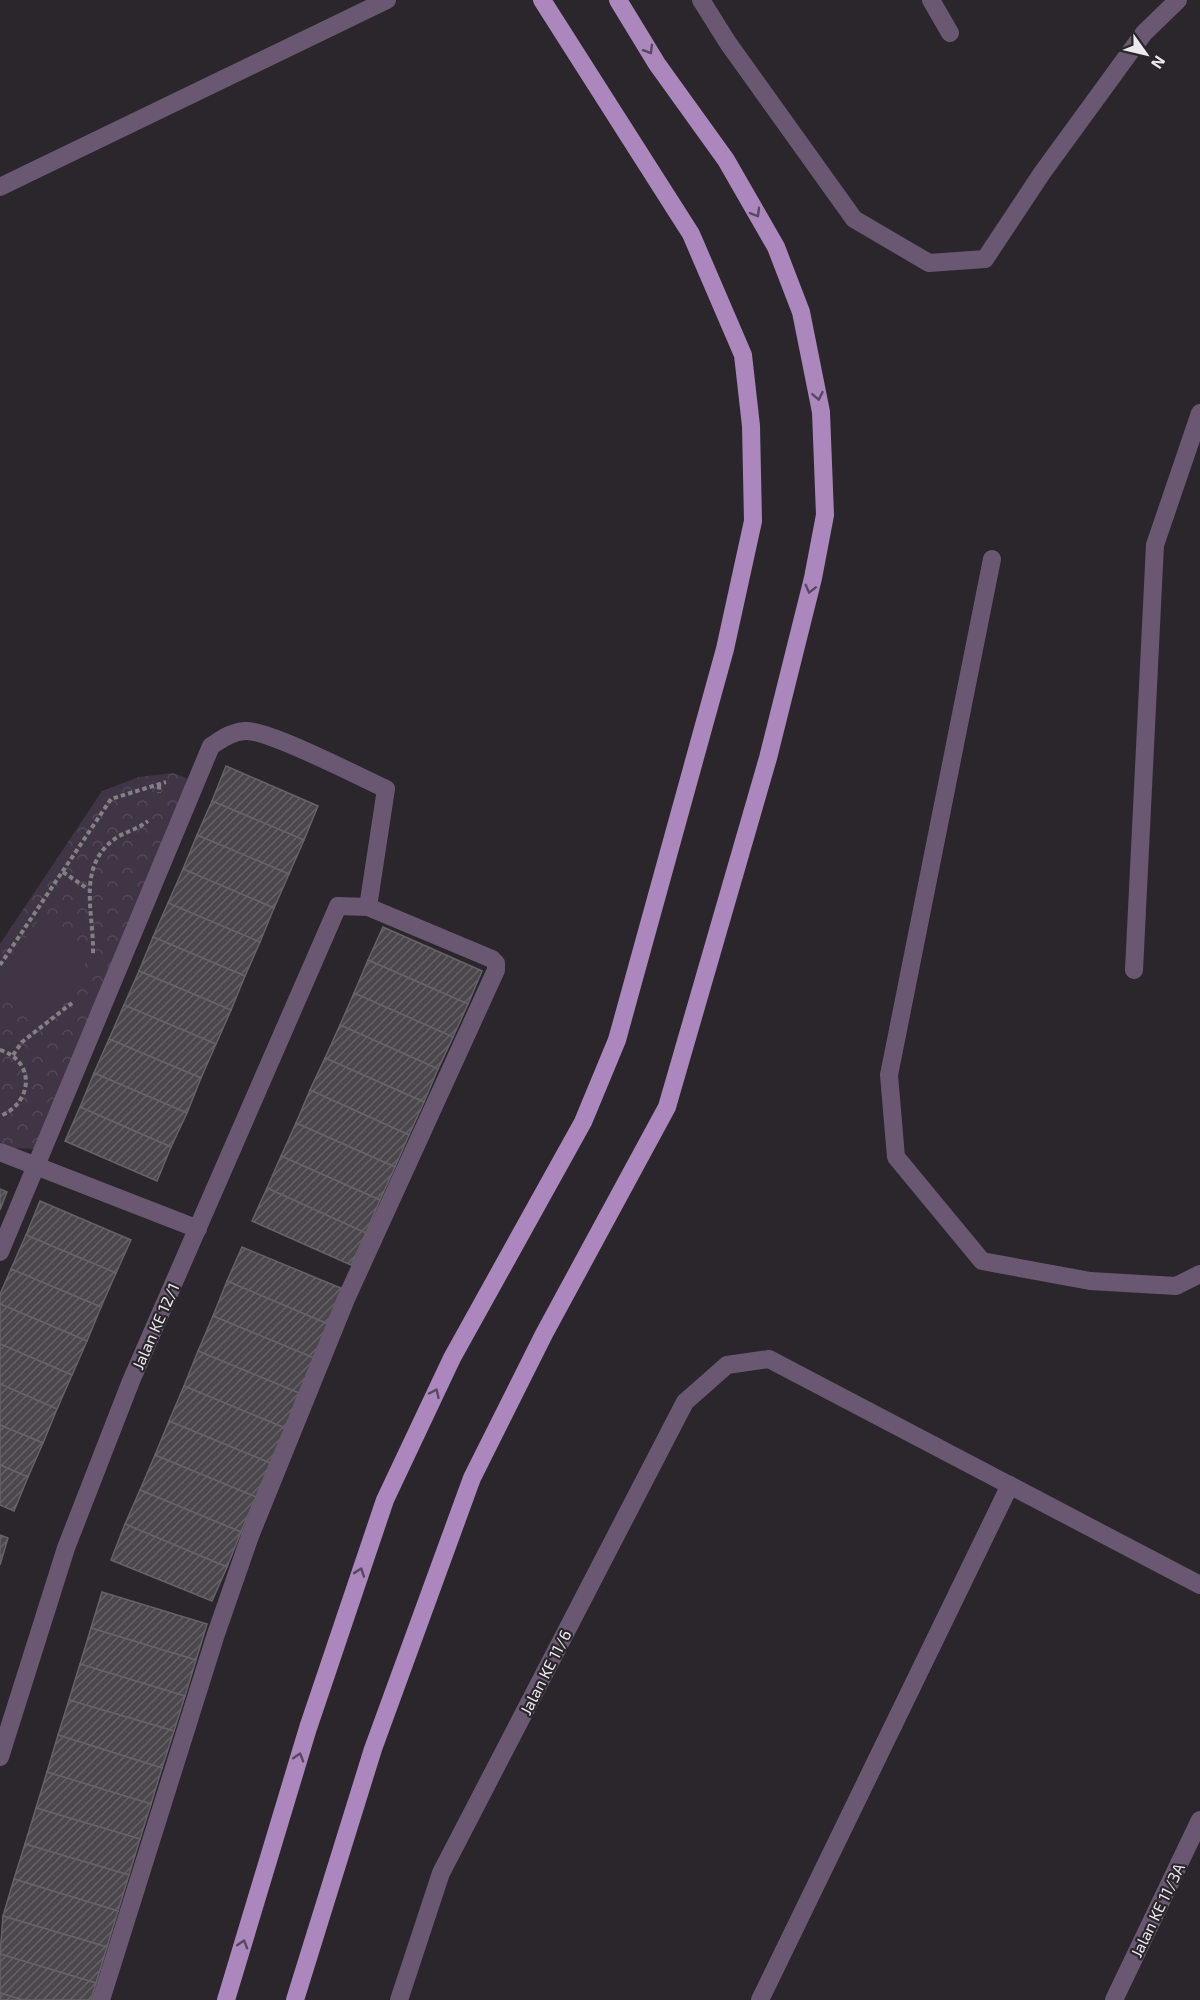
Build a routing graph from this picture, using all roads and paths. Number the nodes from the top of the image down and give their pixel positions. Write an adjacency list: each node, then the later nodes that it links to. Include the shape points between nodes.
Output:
1 (387, 0): 8 (street)
2 (542, 0): 35 (main road, one-way to 2, via 308,1728 385,1500 452,1358 583,1122 617,1040 725,649 753,521 752,426 744,355 691,234)
3 (618, 0): 36 (main road, one-way to 36, via 657,64 726,160 780,258 801,312 821,412 825,515 768,758 667,1107 544,1334 472,1478 373,1749)
4 (701, 0): 6 (street, via 854,219 930,263 985,259 1144,33)
5 (931, 0): 7 (street)
6 (1178, 0)
7 (950, 33)
8 (0, 187)
9 (1200, 413): 20 (street, via 1155,545)
10 (992, 559): 29 (street, via 890,1075 896,1157 982,1262 1090,1281 1176,1286)
11 (176, 782): 12 (path)
12 (159, 784): 13 (path); 15 (path, via 111,799)
13 (159, 798)
14 (152, 819): 16 (path, via 119,836 103,850 93,867)
15 (63, 872): 16 (path); 19 (path)
16 (88, 889): 18 (path)
17 (368, 907): 26 (street, via 386,789 268,735 246,730 228,734 212,746); 27 (street, Jalan KE 12/1, via 338,906); 34 (street, via 492,959 496,970 346,1299 249,1536)
18 (93, 958)
19 (0, 965)
20 (1134, 970)
21 (77, 998): 23 (path, via 22,1042)
22 (0, 1050): 23 (path)
23 (13, 1055): 24 (path, via 25,1073 24,1094 19,1104)
24 (0, 1116)
25 (0, 1152): 26 (street)
26 (37, 1166): 27 (street); 28 (street)
27 (198, 1229): 32 (street, Jalan KE 12/1, via 131,1381 66,1548)
28 (0, 1252)
29 (1200, 1275)
30 (1010, 1485): 31 (street); 37 (street, Jalan KE 11/6, via 770,1359 727,1365 685,1402 446,1862); 38 (street)
31 (1200, 1585)
32 (0, 1756)
33 (1200, 1820): 39 (street, Jalan KE 11/3A)
34 (101, 2000)
35 (226, 2000)
36 (295, 2000)
37 (399, 2000)
38 (760, 2000)
39 (1114, 2000)

